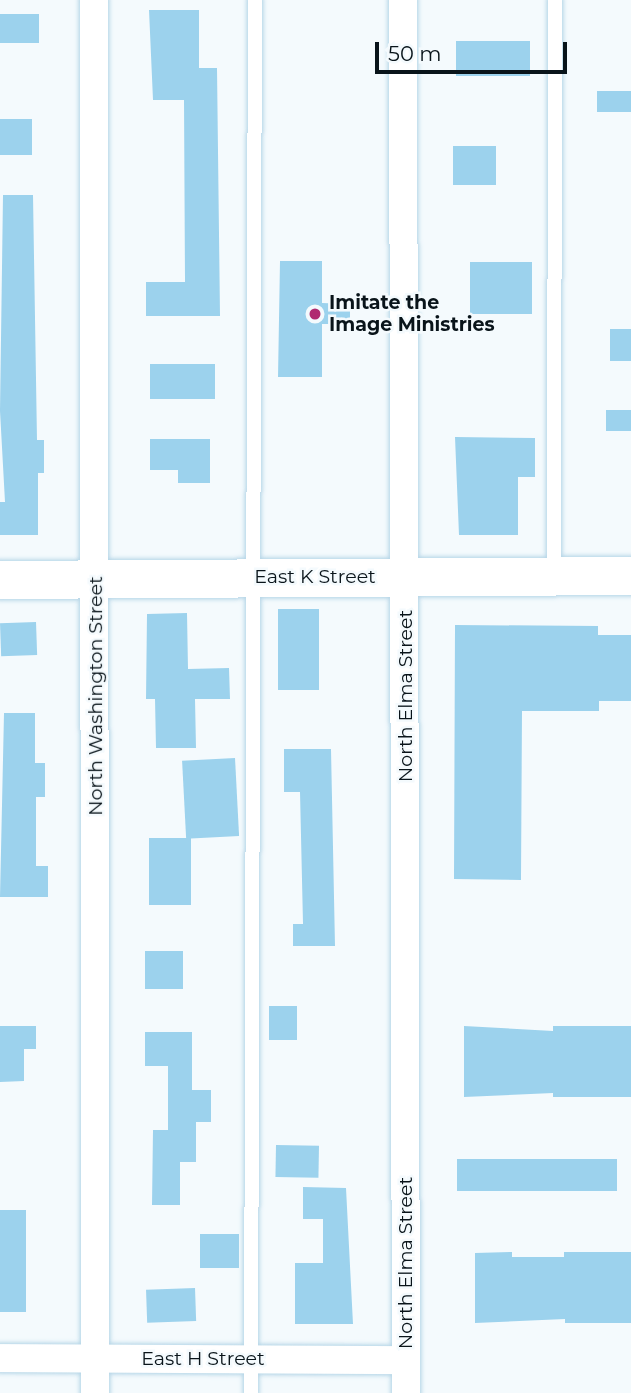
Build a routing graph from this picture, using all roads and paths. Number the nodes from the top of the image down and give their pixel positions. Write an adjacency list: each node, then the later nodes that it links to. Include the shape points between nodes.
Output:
1 (94, 0): 7 (street, North Washington Street)
2 (255, 0): 8 (lane)
3 (403, 0): 9 (street, North Elma Street)
4 (555, 0): 5 (lane)
5 (554, 576): 6 (street, East K Street); 9 (street, East K Street)
6 (631, 576)
7 (96, 577): 8 (street, East K Street); 10 (street, East K Street); 12 (street, North Washington Street)
8 (251, 577): 9 (street, East K Street); 13 (lane)
9 (406, 577): 14 (street, North Elma Street)
10 (0, 580)
11 (0, 1358): 12 (street, East H Street)
12 (95, 1358): 13 (street, East H Street); 15 (street, North Washington Street)
13 (251, 1359): 14 (street, East H Street); 16 (lane)
14 (406, 1360): 17 (street, North Elma Street)
15 (95, 1393)
16 (251, 1393)
17 (406, 1393)

